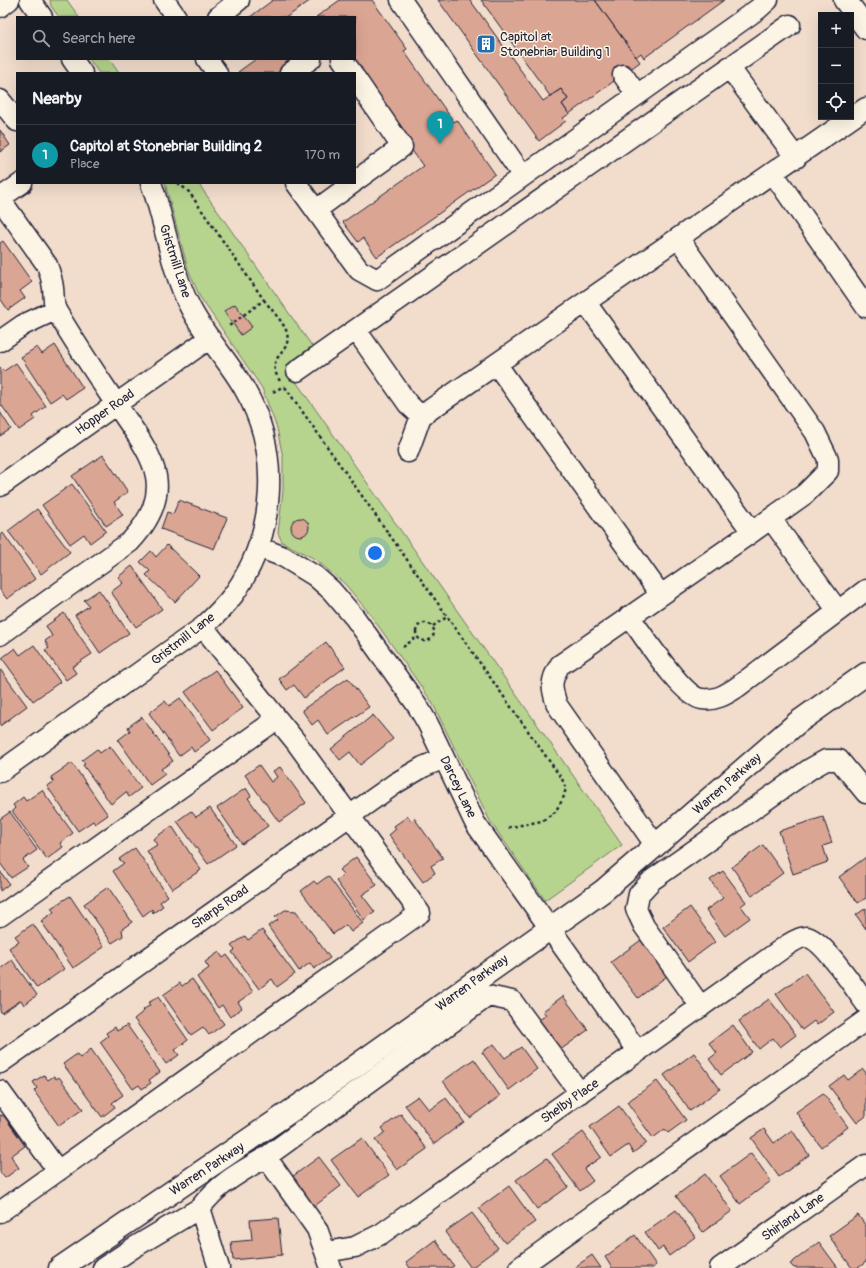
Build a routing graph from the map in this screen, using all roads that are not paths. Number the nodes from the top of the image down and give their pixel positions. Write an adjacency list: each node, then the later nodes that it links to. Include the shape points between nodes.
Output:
1 (9, 0): 8 (street)
2 (30, 0): 9 (street)
3 (164, 0): 10 (street)
4 (239, 0): 11 (street)
5 (400, 0): 31 (street)
6 (768, 0): 25 (street)
7 (845, 0): 13 (main road)
8 (0, 7)
9 (41, 16)
10 (175, 16)
11 (219, 16)
12 (790, 25): 18 (street)
13 (866, 28)
14 (73, 60): 19 (street)
15 (208, 60): 20 (street)
16 (310, 60): 21 (street)
17 (343, 60): 22 (street)
18 (729, 68): 29 (street); 43 (street)
19 (81, 72)
20 (216, 72)
21 (292, 72)
22 (351, 72)
23 (623, 75): 25 (street)
24 (356, 79): 32 (street, via 402,147)
25 (637, 95): 31 (street)
26 (0, 100): 28 (street)
27 (866, 108): 29 (street)
28 (16, 120)
29 (796, 158): 30 (street)
30 (773, 174): 39 (street); 41 (street)
31 (523, 176): 38 (street, via 377,280 359,270)
32 (356, 177)
33 (21, 184): 37 (street)
34 (151, 184): 44 (street, Gristmill Lane, via 182,290)
35 (297, 184): 38 (street)
36 (348, 184): 38 (street)
37 (0, 198): 42 (street, via 47,265)
38 (316, 210)
39 (679, 239): 40 (street); 52 (street, via 815,432 828,459 828,471 819,482)
40 (586, 303): 46 (street); 53 (street)
41 (866, 307)
42 (56, 310): 45 (street, via 23,325); 48 (street)
43 (356, 330): 47 (street); 49 (street, via 408,404)
44 (210, 338): 48 (street, Hopper Road); 54 (street, Gristmill Lane, via 246,391 265,441 269,489 266,521)
45 (0, 341)
46 (496, 365): 49 (street); 56 (street)
47 (297, 371)
48 (116, 404): 51 (street, Hopper Road); 60 (street, via 152,460 156,489 151,513 138,534 121,550)
49 (421, 416): 50 (street)
50 (408, 452)
51 (0, 486)
52 (771, 519): 53 (street); 57 (street)
53 (752, 532): 56 (street)
54 (258, 547): 59 (street, Gristmill Lane, via 248,571 234,594); 63 (street, Darcey Lane, via 307,570 346,606 417,705)
55 (866, 590): 57 (street)
56 (660, 594): 58 (street)
57 (838, 611): 58 (street, via 736,688 718,699 700,700 675,678)
58 (630, 616): 67 (street, via 560,665 552,678 552,692 557,705)
59 (203, 627): 62 (street); 64 (street, Gristmill Lane)
60 (0, 635)
61 (866, 674): 67 (main road, Warren Parkway, via 797,723)
62 (277, 719): 66 (street); 68 (street)
63 (444, 758): 66 (street, Sharps Road, via 409,774); 69 (street, Darcey Lane, via 475,822)
64 (1, 770)
65 (866, 793): 71 (street, via 839,760 826,760 652,880 639,894 636,909 644,926)
66 (350, 816): 74 (street, Sharps Road); 79 (street, via 420,914)
67 (656, 846): 69 (main road, Warren Parkway, via 603,891)
68 (0, 916)
69 (549, 928): 73 (street, Darcey Lane); 83 (main road, Warren Parkway, via 237,1149)
70 (866, 1004): 71 (street, Shelby Place, via 820,944 807,937 786,946)
71 (701, 1007): 73 (street, Shelby Place)
72 (866, 1020): 86 (street)
73 (638, 1052): 76 (street, Shelby Place)
74 (0, 1063)
75 (0, 1091): 79 (street)
76 (580, 1093): 77 (street, via 512,1001 488,996); 82 (street, Shelby Place, via 381,1234)
77 (266, 1157): 80 (street, via 231,1177 211,1193); 82 (street, via 317,1229)
78 (866, 1165): 87 (street, Shirland Lane)
79 (58, 1171): 81 (street)
80 (200, 1208): 84 (street); 85 (street)
81 (0, 1212)
82 (328, 1260)
83 (60, 1268)
84 (103, 1268)
85 (218, 1268)
86 (519, 1268)
87 (720, 1268)

